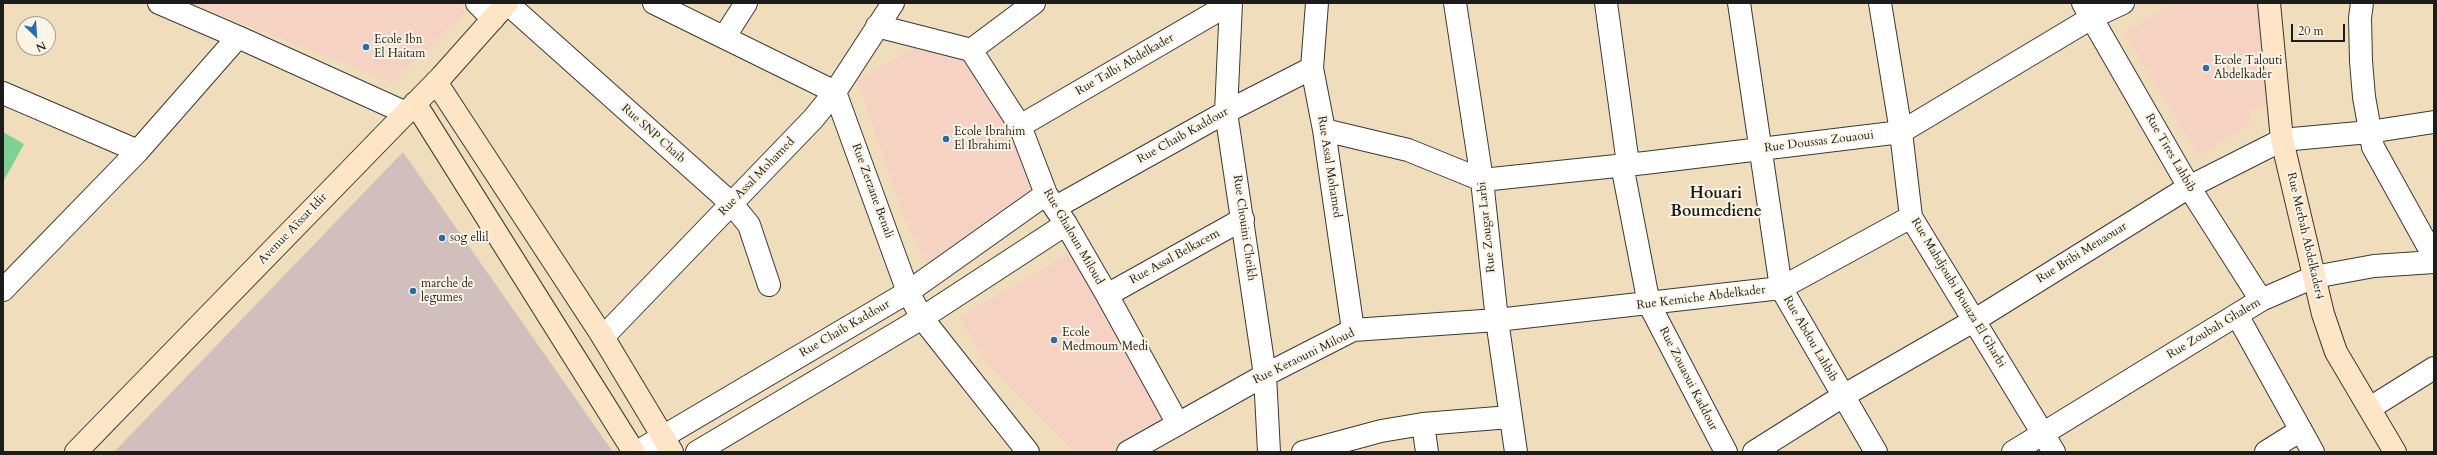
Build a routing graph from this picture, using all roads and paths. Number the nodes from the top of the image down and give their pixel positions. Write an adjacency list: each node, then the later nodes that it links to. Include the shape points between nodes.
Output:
1 (159, 3): 21 (street)
2 (477, 3): 18 (street)
3 (507, 3): 18 (main road, Avenue Aïssat Idir); 40 (street, Rue SNP Chaib)
4 (654, 3): 20 (street)
5 (746, 3): 20 (street)
6 (893, 3): 19 (street, Rue Assal Mohamed)
7 (1034, 3): 22 (street)
8 (1231, 3): 28 (street, Rue Chouini Cheikh); 30 (street, Rue Talbi Abdelkader)
9 (1317, 3): 23 (street, Rue Assal Mohamed)
10 (1455, 3): 38 (street, Rue Zougar Larbi)
11 (1606, 3): 37 (street, Rue Zouaoui Kaddour)
12 (1739, 3): 35 (street, Rue Abdou Lahbib)
13 (1880, 3): 32 (street, Rue Mahdjoubi Bouaza El Gharbi)
14 (2123, 3): 17 (street, Rue Doussas Zouaoui)
15 (2269, 3): 34 (main road, Rue Merbah Abdelkader4)
16 (2362, 3): 33 (street, via 2361,61)
17 (2088, 10): 32 (street, Rue Doussas Zouaoui); 39 (street, Rue Tires Lahbib)
18 (492, 19): 24 (main road, Avenue Aïssat Idir)
19 (877, 26): 22 (street); 25 (street, Rue Assal Mohamed)
20 (725, 36): 25 (street)
21 (238, 37): 27 (street); 36 (street)
22 (970, 50): 30 (street, Rue Ghaloun Miloud)
23 (1312, 68): 28 (street, Rue Chaib Kaddour); 31 (street, Rue Assal Mohamed)
24 (436, 82): 27 (main road, Avenue Aïssat Idir); 59 (main road)
25 (835, 92): 40 (street, Rue Assal Mohamed, via 813,119); 50 (street, Rue Zerzane Benali)
26 (3, 93): 36 (street)
27 (411, 108): 70 (main road, Avenue Aïssat Idir); 71 (main road)
28 (1226, 112): 41 (street, Rue Chaib Kaddour); 43 (street, Rue Chouini Cheikh)
29 (2434, 122): 33 (street, Rue Bribi Menaouar)
30 (1020, 126): 41 (street, Rue Ghaloun Miloud)
31 (1324, 130): 38 (street, via 1408,150); 58 (street, Rue Assal Mohamed)
32 (1901, 132): 35 (street, Rue Doussas Zouaoui); 42 (street, Rue Mahdjoubi Bouaza El Gharbi)
33 (2369, 132): 34 (street, Rue Bribi Menaouar); 44 (street, via 2387,176)
34 (2282, 140): 39 (street, Rue Bribi Menaouar); 46 (main road, Rue Merbah Abdelkader4)
35 (1761, 150): 37 (street, Rue Doussas Zouaoui); 48 (street, Rue Abdou Lahbib)
36 (138, 151): 49 (street)
37 (1625, 165): 38 (street, Rue Doussas Zouaoui); 53 (street, Rue Zouaoui Kaddour)
38 (1482, 180): 56 (street, Rue Zougar Larbi)
39 (2189, 187): 52 (street, Rue Tires Lahbib); 57 (street, Rue Bribi Menaouar)
40 (732, 204): 47 (street, Rue SNP Chaib, via 749,225); 59 (street, Rue Assal Mohamed)
41 (1056, 208): 50 (street, Rue Chaib Kaddour); 51 (street, Rue Ghaloun Miloud); 55 (street)
42 (1911, 216): 48 (street, Rue Kemiche Abdelkader); 57 (street, Rue Mahdjoubi Bouaza El Gharbi)
43 (1243, 219): 51 (street, Rue Assal Belkacem); 61 (street, Rue Chouini Cheikh)
44 (2434, 257)
45 (2434, 262): 46 (street, Rue Zoubah Ghalem, via 2374,266)
46 (2314, 277): 52 (street, Rue Zoubah Ghalem); 63 (main road, Rue Merbah Abdelkader4, via 2336,352)
47 (769, 285)
48 (1781, 288): 53 (street, Rue Kemiche Abdelkader); 62 (street, Rue Abdou Lahbib)
49 (3, 290)
50 (908, 292): 55 (street, Rue Zerzane Benali); 69 (street, Rue Chaib Kaddour)
51 (1107, 295): 65 (street, Rue Ghaloun Miloud)
52 (2260, 300): 54 (street, Rue Zoubah Ghalem)
53 (1649, 304): 56 (street, Rue Kemiche Abdelkader); 80 (street, Rue Zouaoui Kaddour)
54 (2237, 315): 67 (street); 68 (street, Rue Zoubah Ghalem)
55 (922, 318): 73 (street); 74 (street, Rue Zerzane Benali)
56 (1497, 320): 58 (street, Rue Keraouni Miloud); 64 (street, Rue Zougar Larbi)
57 (1975, 320): 62 (street, Rue Bribi Menaouar); 68 (street, Rue Mahdjoubi Bouaza El Gharbi)
58 (1353, 330): 61 (street, Rue Keraouni Miloud)
59 (603, 337): 69 (main road)
60 (2434, 368): 63 (street)
61 (1265, 375): 65 (street, Rue Keraouni Miloud); 76 (street, Rue Chouini Cheikh)
62 (1843, 396): 81 (street, Rue Bribi Menaouar); 82 (street, Rue Abdou Lahbib)
63 (2370, 408): 86 (main road, Rue Merbah Abdelkader4)
64 (1510, 417): 66 (street); 79 (street, Rue Zougar Larbi)
65 (1178, 424): 75 (street, Rue Keraouni Miloud)
66 (1423, 424): 77 (street, via 1363,434); 78 (street)
67 (2301, 430): 84 (street); 85 (street)
68 (2048, 443): 83 (street, Rue Zoubah Ghalem)
69 (667, 444): 72 (street, Rue Chaib Kaddour)
70 (76, 452)
71 (634, 452)
72 (637, 452)
73 (697, 452)
74 (1028, 452)
75 (1128, 452)
76 (1269, 452)
77 (1303, 452)
78 (1427, 452)
79 (1516, 452)
80 (1726, 452)
81 (1754, 452)
82 (1876, 452)
83 (2014, 452)
84 (2266, 452)
85 (2313, 452)
86 (2394, 452)

